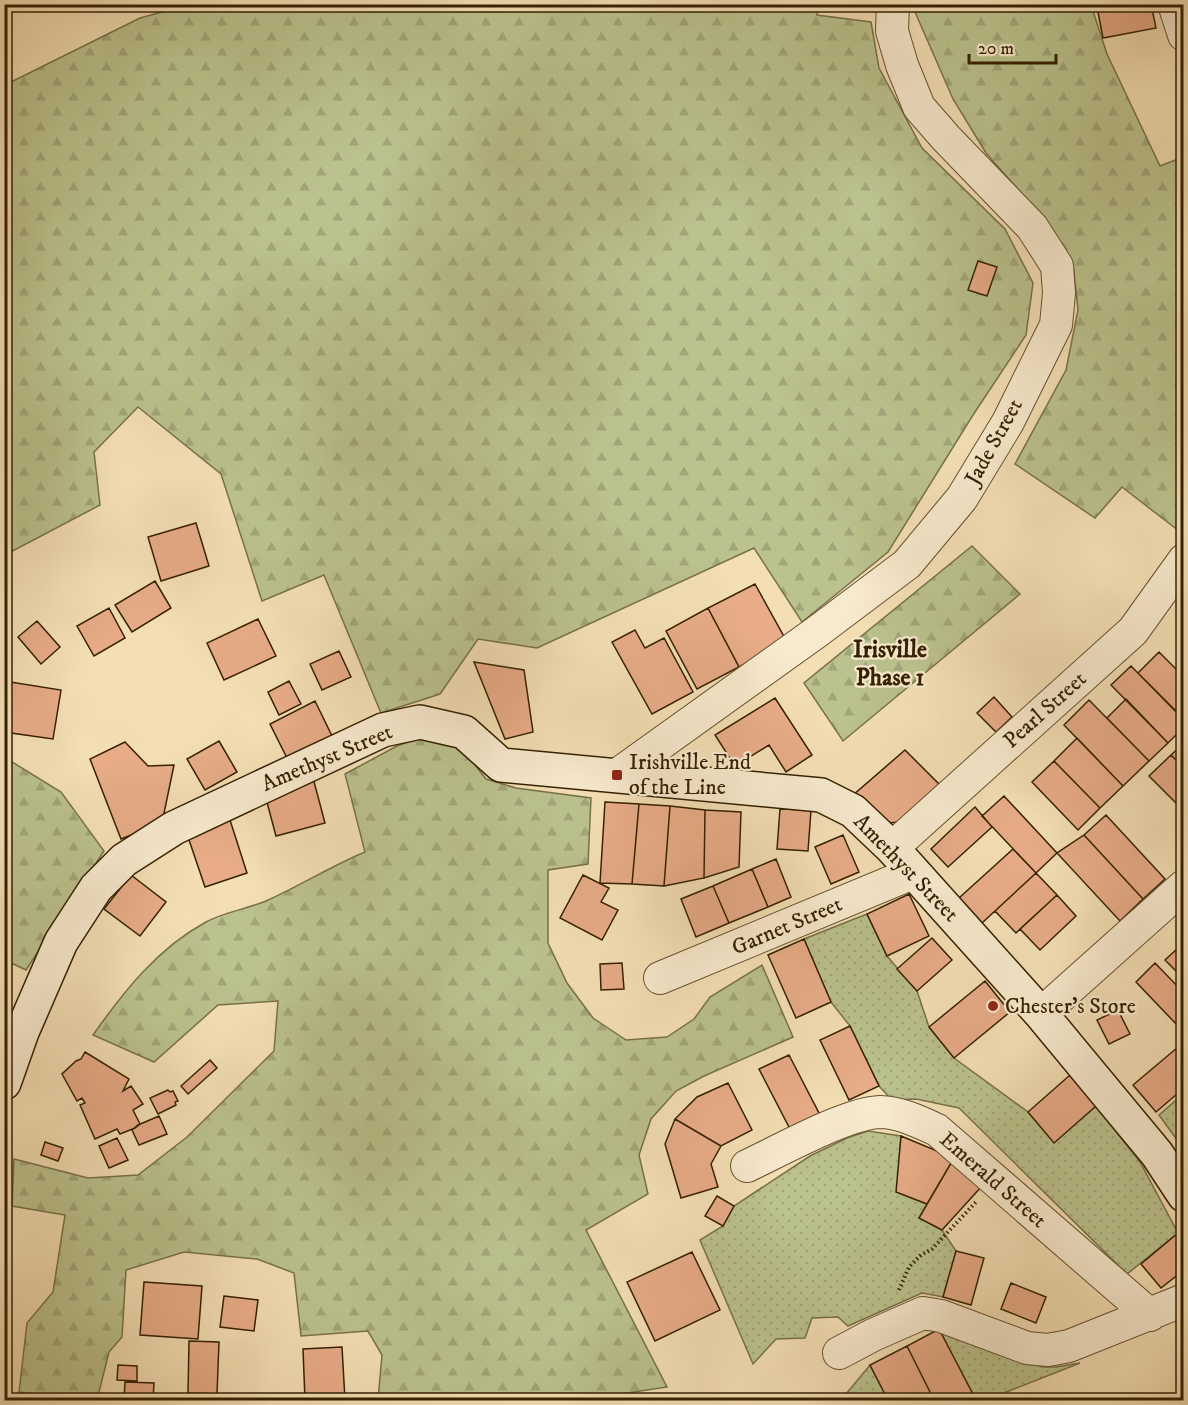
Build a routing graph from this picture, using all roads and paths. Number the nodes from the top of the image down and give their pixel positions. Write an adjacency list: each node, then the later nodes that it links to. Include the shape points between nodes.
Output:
1 (893, 4): 5 (street, Jade Street, via 892,31 919,107 1032,227 1057,266 1056,325 1008,423 962,498 907,564)
2 (1174, 4): 3 (street)
3 (1184, 34)
4 (1182, 566): 6 (street, Pearl Street, via 1133,631)
5 (617, 775): 6 (street, Amethyst Street, via 821,795 853,811); 11 (street, Amethyst Street, via 501,765 464,732 420,722 383,730 174,828 124,860 96,888 61,942)
6 (892, 848): 7 (street, Amethyst Street)
7 (913, 873): 9 (street, Garnet Street); 10 (street, Amethyst Street)
8 (1184, 886): 10 (street)
9 (660, 978)
10 (1041, 1014): 14 (street, Amethyst Street, via 1157,1154)
11 (4, 1083)
12 (747, 1166): 13 (street, Emerald Street, via 847,1120 880,1112 913,1119 937,1130)
13 (997, 1182): 16 (street, Emerald Street); 17 (path, via 932,1249 909,1267 898,1294)
14 (1184, 1195)
15 (1184, 1300): 16 (street)
16 (1150, 1315): 17 (street, via 1069,1346 1048,1350 1027,1348 941,1316 923,1313)
17 (898, 1323): 18 (street)
18 (839, 1353)

